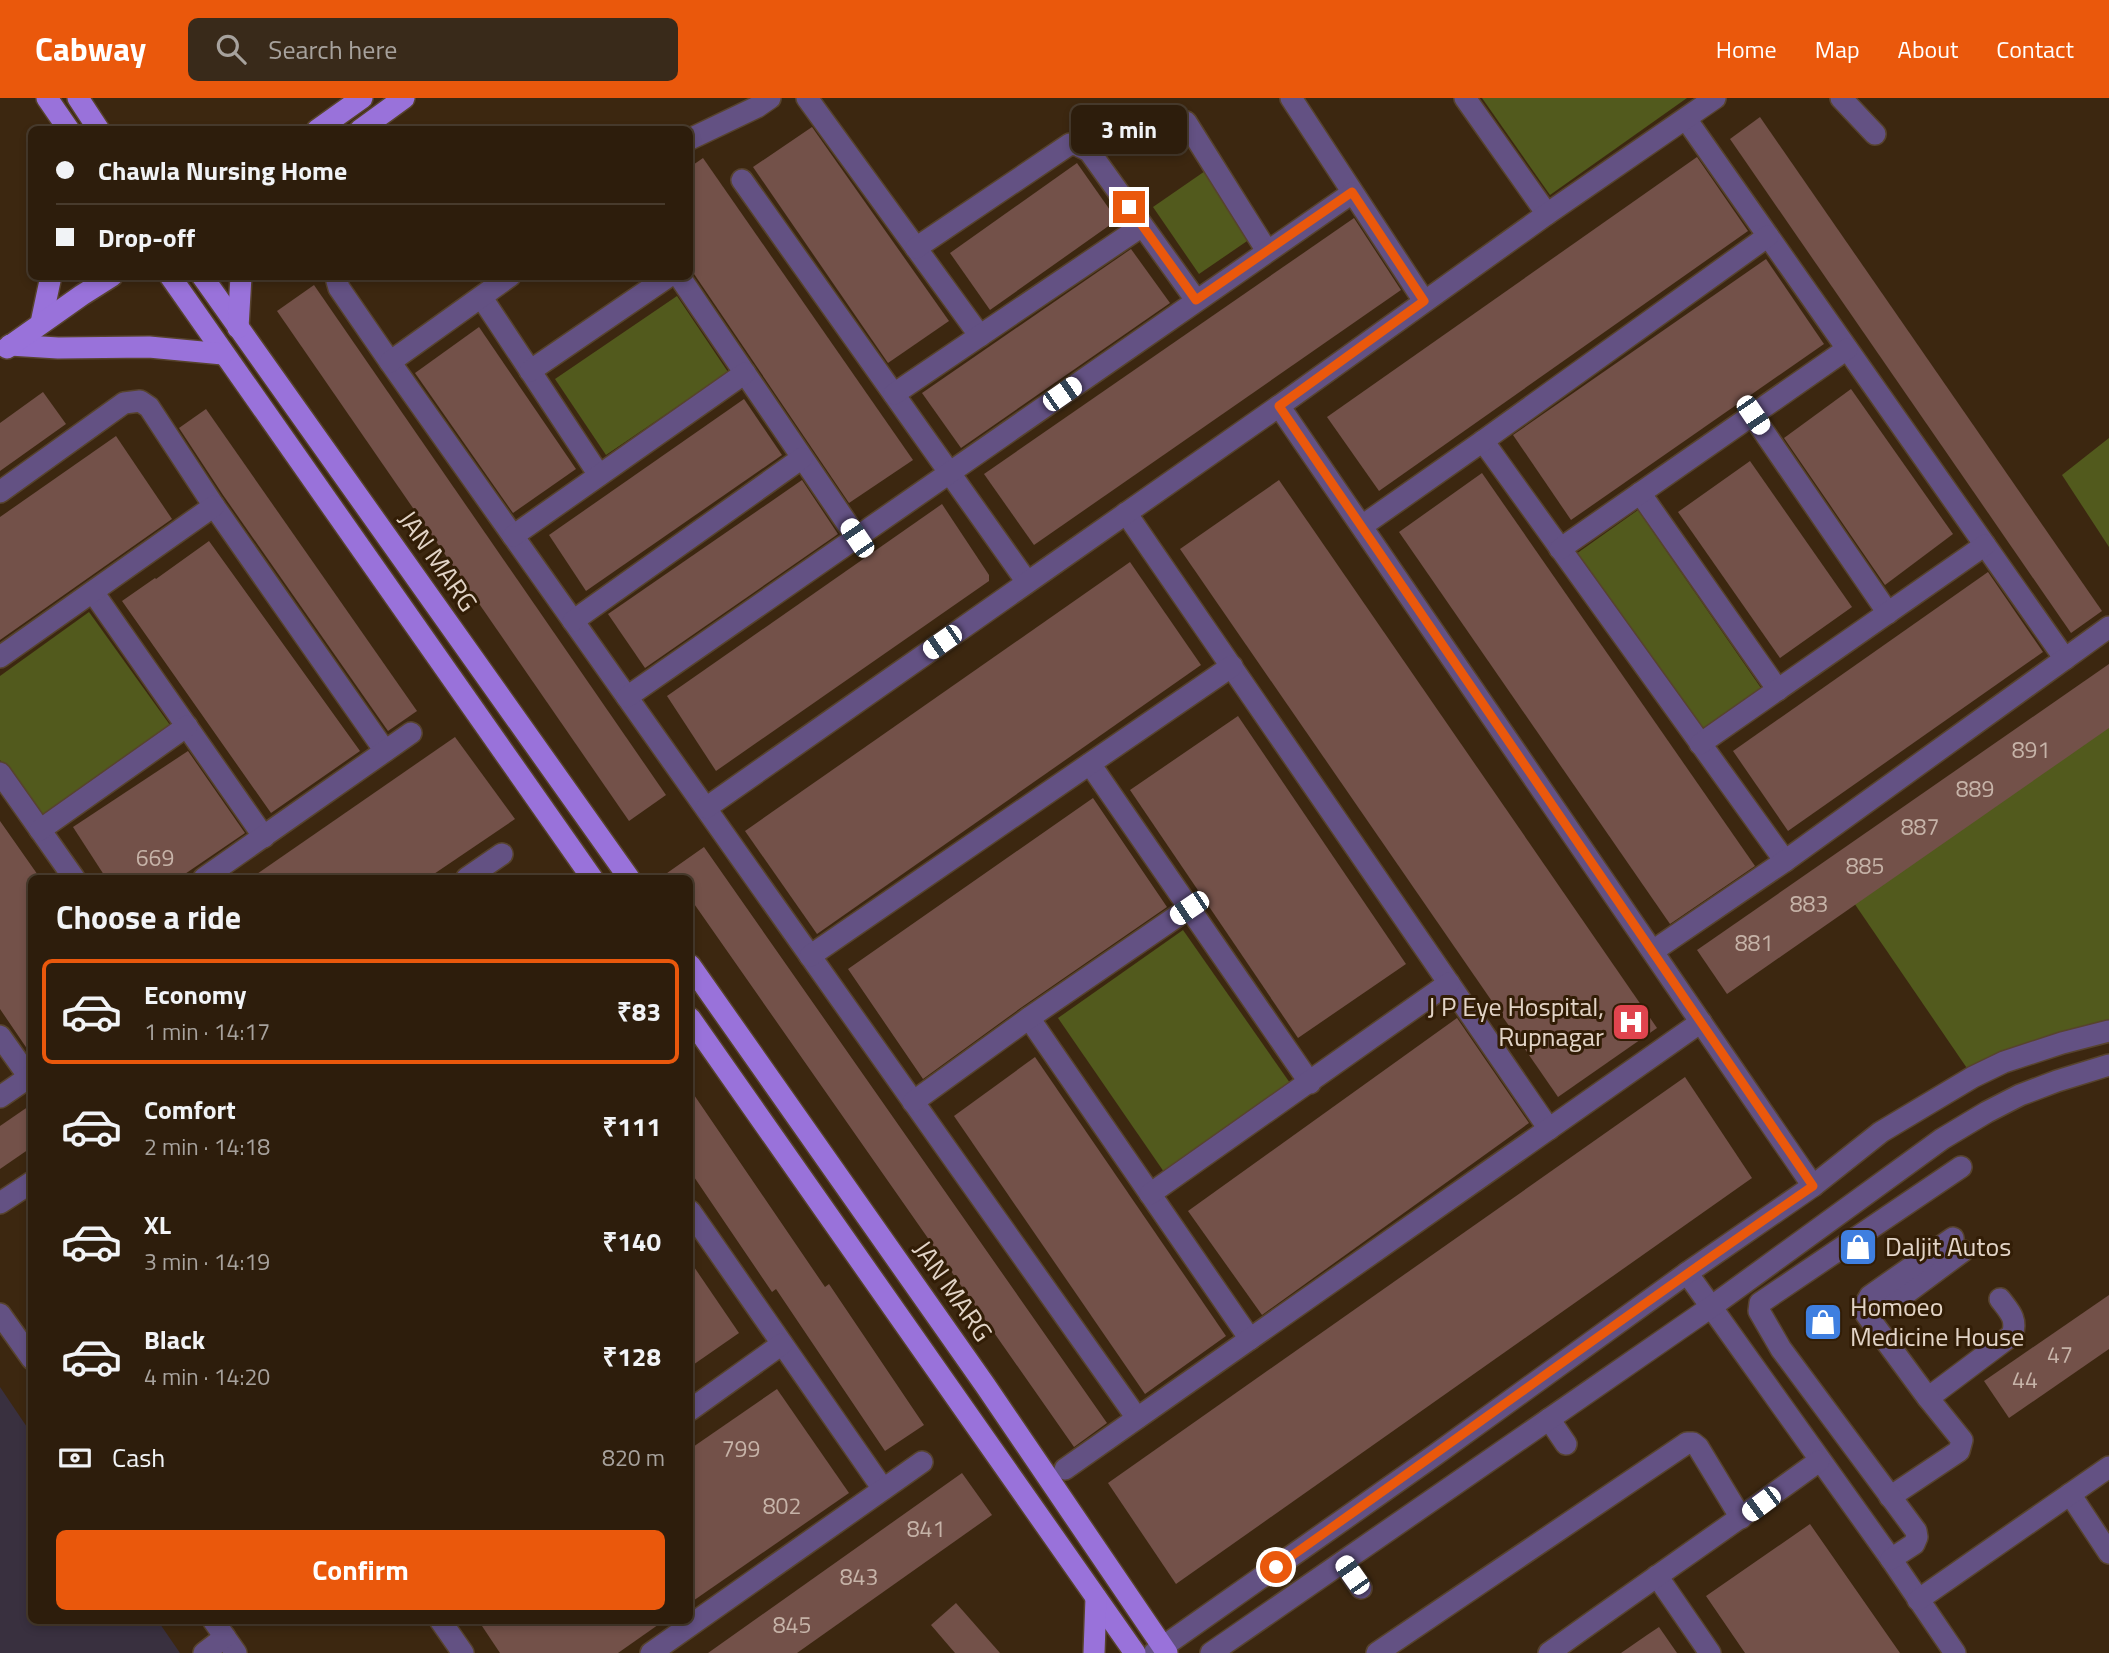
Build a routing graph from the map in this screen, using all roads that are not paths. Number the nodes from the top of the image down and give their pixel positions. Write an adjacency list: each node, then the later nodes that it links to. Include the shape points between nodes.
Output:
1 (47, 98): 13 (main road)
2 (78, 98): 14 (main road)
3 (362, 98): 15 (main road)
4 (404, 98): 16 (main road)
5 (807, 98): 24 (street)
6 (1291, 98): 20 (street)
7 (1465, 98): 21 (street)
8 (1716, 98): 11 (street)
9 (1841, 98): 17 (street)
10 (759, 101): 18 (street)
11 (1686, 119): 21 (street); 23 (street)
12 (1186, 122): 25 (street)
13 (66, 126)
14 (96, 126)
15 (323, 126)
16 (365, 126)
17 (1875, 134)
18 (693, 137)
19 (743, 180): 47 (street)
20 (1352, 192): 25 (street); 37 (street)
21 (1547, 214): 37 (street)
22 (1142, 226): 24 (street, via 1089,151 1070,144); 36 (street); 40 (street)
23 (1768, 236): 42 (street); 50 (street)
24 (916, 248): 40 (street)
25 (1268, 251): 36 (street)
26 (50, 280): 38 (main road)
27 (106, 280): 38 (main road)
28 (173, 280): 43 (main road)
29 (205, 280): 39 (main road, JAN MARG)
30 (241, 280): 39 (main road)
31 (337, 280): 44 (street)
32 (505, 280): 35 (street)
33 (663, 280): 45 (street)
34 (682, 280): 46 (street)
35 (482, 298): 44 (street); 45 (street)
36 (1196, 300): 52 (street)
37 (1424, 301): 48 (street)
38 (41, 323): 41 (main road)
39 (239, 328): 88 (main road, JAN MARG)
40 (980, 336): 47 (street)
41 (5, 349): 43 (main road, via 149,347)
42 (1847, 349): 49 (street); 61 (street)
43 (223, 354): 87 (main road)
44 (390, 362): 59 (street)
45 (530, 372): 53 (street)
46 (745, 373): 51 (street); 53 (street)
47 (894, 394): 52 (street)
48 (1279, 406): 57 (street); 58 (street)
49 (1753, 415): 55 (street); 65 (street)
50 (1483, 441): 58 (street); 62 (street)
51 (802, 458): 60 (street); 66 (street)
52 (949, 472): 60 (street); 63 (street)
53 (600, 475): 59 (street)
54 (0, 492): 56 (street, via 124,403 141,401)
55 (1640, 494): 62 (street); 71 (street)
56 (214, 506): 64 (street); 76 (street)
57 (1126, 513): 63 (street); 70 (street)
58 (1362, 526): 90 (street)
59 (513, 536): 66 (street)
60 (857, 538): 72 (street)
61 (1985, 545): 65 (street); 69 (street)
62 (1560, 549): 75 (street)
63 (1027, 582): 79 (street)
64 (93, 592): 68 (street); 73 (street)
65 (1888, 614): 71 (street)
66 (573, 621): 72 (street)
67 (2109, 626): 69 (street)
68 (0, 657)
69 (2065, 659): 83 (street)
70 (1231, 666): 77 (street); 93 (street)
71 (1779, 690): 75 (street)
72 (627, 697): 79 (street)
73 (187, 726): 80 (street); 81 (street)
74 (411, 733): 76 (street)
75 (1700, 744): 83 (street)
76 (385, 751): 81 (street)
77 (1090, 764): 89 (street); 91 (street)
78 (0, 773): 80 (street)
79 (706, 808): 91 (street)
80 (40, 830): 84 (street)
81 (264, 837): 85 (street)
82 (502, 854): 86 (street)
83 (1784, 861): 90 (street)
84 (72, 875)
85 (208, 875)
86 (471, 875)
87 (590, 875)
88 (627, 875)
89 (1189, 908): 94 (street); 102 (street)
90 (1653, 951): 96 (street)
91 (810, 956): 104 (street)
92 (693, 969): 146 (main road, JAN MARG, via 985,1385)
93 (1449, 983): 102 (street); 105 (street)
94 (1029, 1018): 104 (street); 109 (street)
95 (693, 1022): 140 (main road)
96 (1701, 1022): 105 (street); 108 (street)
97 (2109, 1031): 108 (street, via 2004,1062 1973,1077 1881,1132)
98 (0, 1036): 100 (street)
99 (2109, 1065): 115 (street, via 2020,1095 1975,1118)
100 (28, 1073)
101 (28, 1077): 103 (street)
102 (1310, 1083): 109 (street)
103 (0, 1097)
104 (914, 1102): 124 (street)
105 (1549, 1129): 117 (street)
106 (1961, 1167): 119 (street, via 1760,1303 1759,1311)
107 (28, 1185): 110 (street)
108 (1813, 1186): 113 (street)
109 (1150, 1194): 117 (street)
110 (0, 1203)
111 (693, 1215): 118 (street)
112 (1958, 1244): 122 (street, via 1901,1297 1891,1302 1868,1300 1864,1311)
113 (1687, 1273): 115 (street); 146 (street)
114 (2000, 1299): 122 (street, via 2014,1317 2012,1335)
115 (1711, 1307): 121 (street); 125 (street)
116 (0, 1314): 120 (street)
117 (1250, 1339): 124 (street)
118 (782, 1344): 123 (street); 131 (street)
119 (1781, 1349): 121 (street); 133 (street)
120 (28, 1353)
121 (1755, 1369): 127 (street)
122 (1928, 1398): 133 (street, via 1962,1446)
123 (693, 1408)
124 (1137, 1418): 130 (street)
125 (1549, 1419): 126 (street); 137 (street)
126 (1566, 1444)
127 (1819, 1461): 134 (street); 136 (street)
128 (922, 1462): 131 (street)
129 (2109, 1467): 132 (street)
130 (1065, 1469)
131 (883, 1489): 142 (street)
132 (2070, 1494): 135 (street); 141 (street)
133 (1891, 1497): 136 (street, via 1917,1537)
134 (1741, 1518): 138 (street); 153 (street, via 1698,1447 1687,1443)
135 (2109, 1553)
136 (1891, 1559): 141 (street)
137 (1343, 1562): 139 (street); 152 (street)
138 (1657, 1576): 154 (street); 155 (street)
139 (1361, 1588)
140 (1096, 1598): 150 (main road); 151 (main road)
141 (1918, 1600): 156 (street)
142 (693, 1623)
143 (443, 1624): 148 (street)
144 (692, 1624): 149 (street)
145 (225, 1637): 147 (street)
146 (1161, 1651)
147 (204, 1653)
148 (463, 1653)
149 (651, 1653)
150 (1094, 1653)
151 (1135, 1653)
152 (1211, 1653)
153 (1377, 1653)
154 (1549, 1653)
155 (1709, 1653)
156 (1955, 1653)

